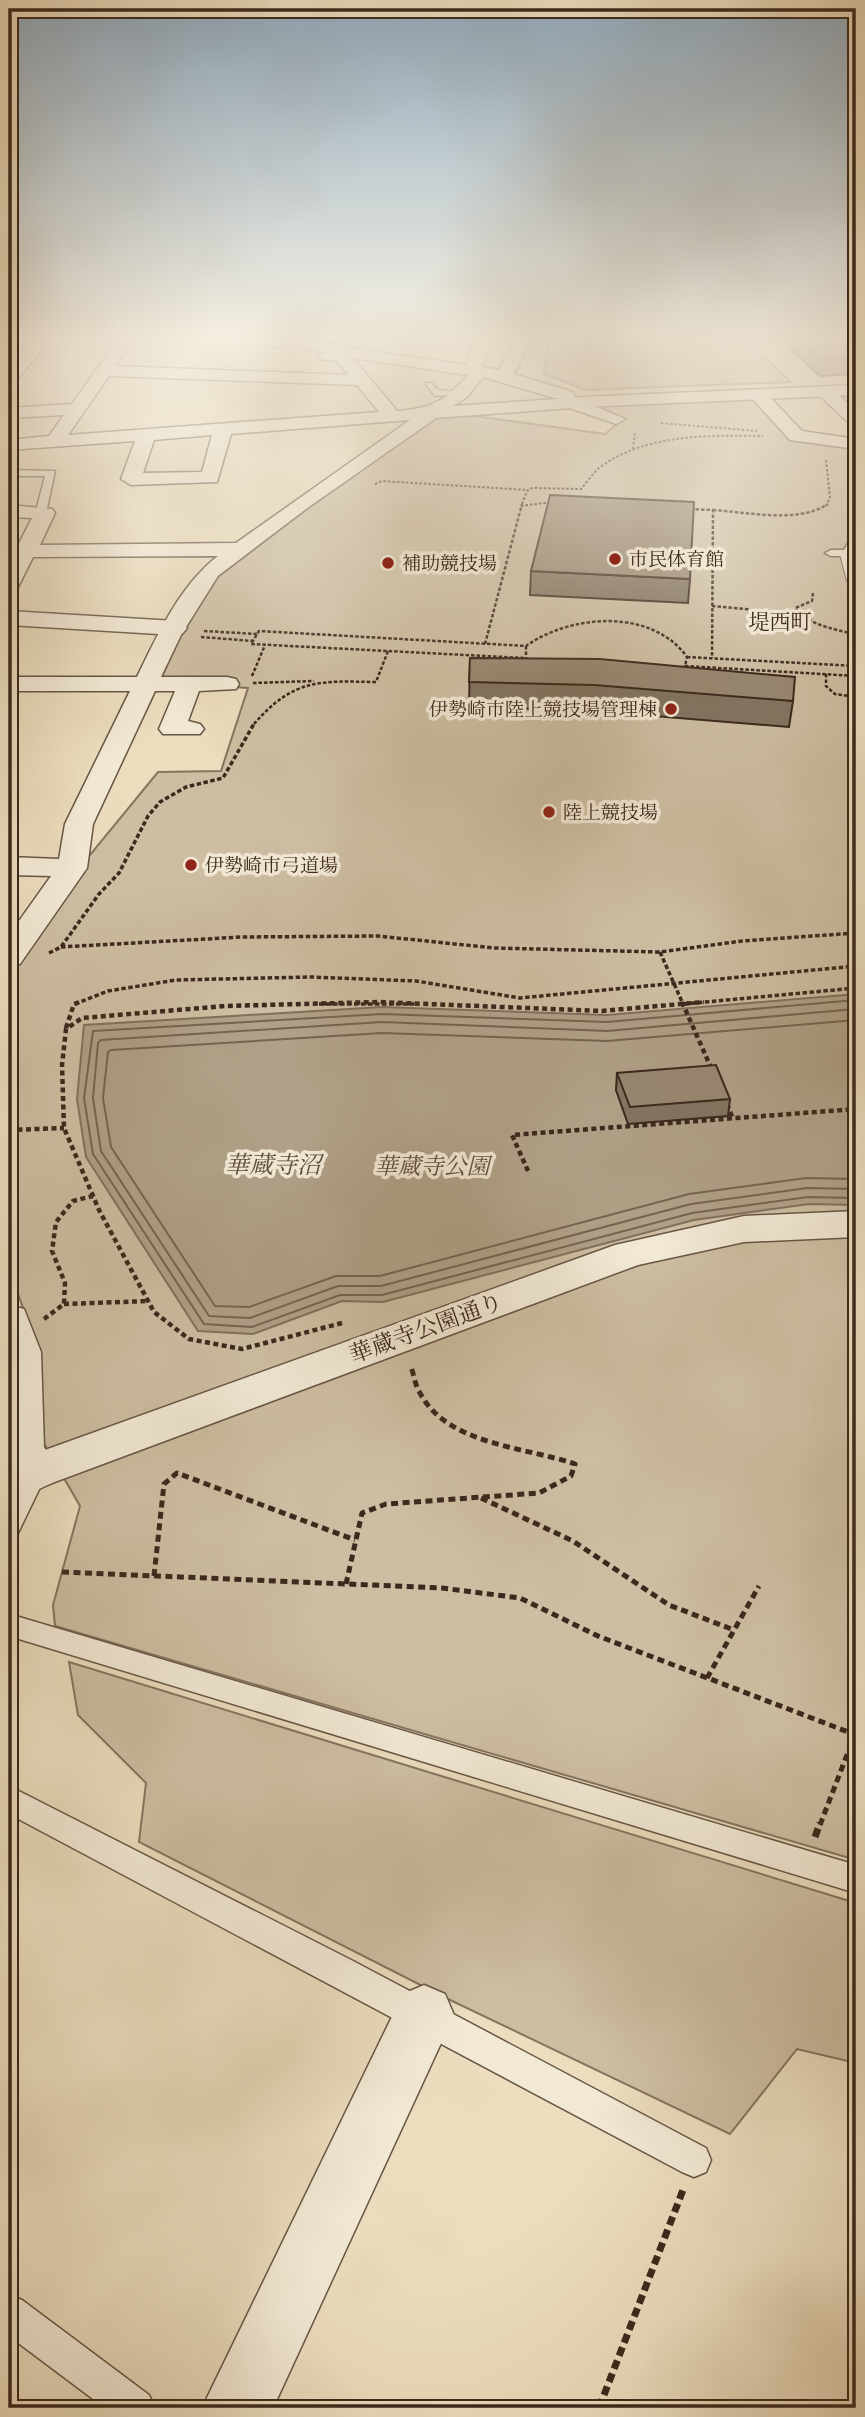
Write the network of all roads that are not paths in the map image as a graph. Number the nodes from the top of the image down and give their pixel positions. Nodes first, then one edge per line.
1 (149, 449) edge
2 (215, 449) edge
3 (381, 449) edge
4 (9, 473) edge
5 (42, 510) junction
6 (9, 511) edge
7 (856, 538) edge
8 (238, 549) junction
9 (27, 551) junction
10 (839, 553) joint
11 (856, 581) edge
12 (9, 584) edge
13 (9, 618) edge
14 (9, 625) edge
15 (183, 632) junction
16 (9, 684) edge
17 (190, 684) junction
18 (228, 684) dead end
19 (145, 685) junction
20 (191, 729) dead end
21 (22, 866) edge
22 (72, 868) junction
23 (9, 884) edge
24 (9, 957) edge
25 (856, 1223) edge
26 (24, 1321) edge
27 (22, 1479) edge
28 (9, 1526) edge
29 (9, 1625) edge
30 (9, 1799) edge
31 (856, 1880) edge
32 (424, 2015) junction
33 (694, 2160) road end
34 (9, 2313) edge
35 (136, 2408) edge
36 (237, 2408) edge

1 - 2 street
3 - 8 street
4 - 5 lane
5 - 6 street
5 - 9 street
7 - 10 lane
8 - 9 street
8 - 15 street
9 - 12 street
10 - 11 street
13 - 15 street
14 - 15 street
15 - 19 street
16 - 19 street
17 - 18 street
17 - 19 street
17 - 20 street
19 - 22 street
21 - 22 street
21 - 23 street
22 - 24 street
25 - 27 street, 華蔵寺公園通り
26 - 27 street
27 - 28 lane
29 - 31 lane
30 - 32 lane
32 - 33 lane
32 - 36 street
34 - 35 lane

